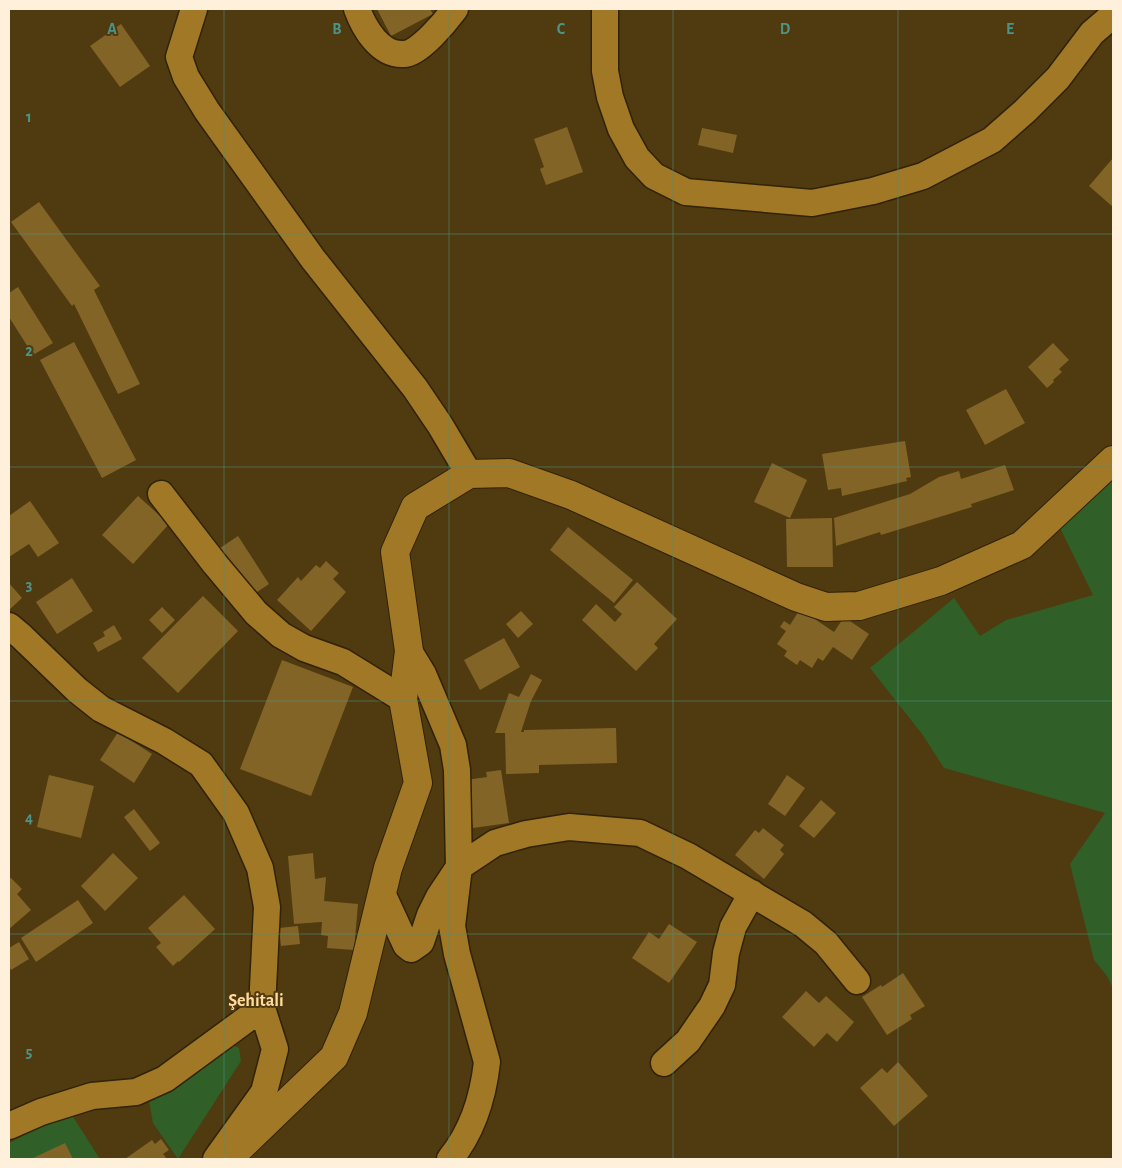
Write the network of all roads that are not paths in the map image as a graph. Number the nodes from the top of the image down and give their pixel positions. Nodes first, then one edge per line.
1 (194, 9) edge
2 (357, 9) edge
3 (455, 9) edge
4 (605, 9) edge
5 (1113, 16) edge
6 (1113, 460) edge
7 (469, 474) junction
8 (161, 494) dead end
9 (9, 626) edge
10 (409, 651) junction
11 (404, 699) junction
12 (459, 867) junction
13 (382, 893) junction
14 (752, 893) junction
15 (857, 981) dead end
16 (262, 1008) junction
17 (664, 1062) dead end
18 (9, 1126) edge
19 (216, 1159) edge
20 (228, 1159) edge
21 (450, 1159) edge

1 - 7 street
2 - 3 street
4 - 5 street
6 - 7 street
7 - 10 street
8 - 11 street
9 - 16 street
10 - 11 street
10 - 12 street
11 - 13 street
12 - 13 street
12 - 14 street
12 - 21 street
13 - 20 street
14 - 15 street
14 - 17 street
16 - 18 street
16 - 19 street

